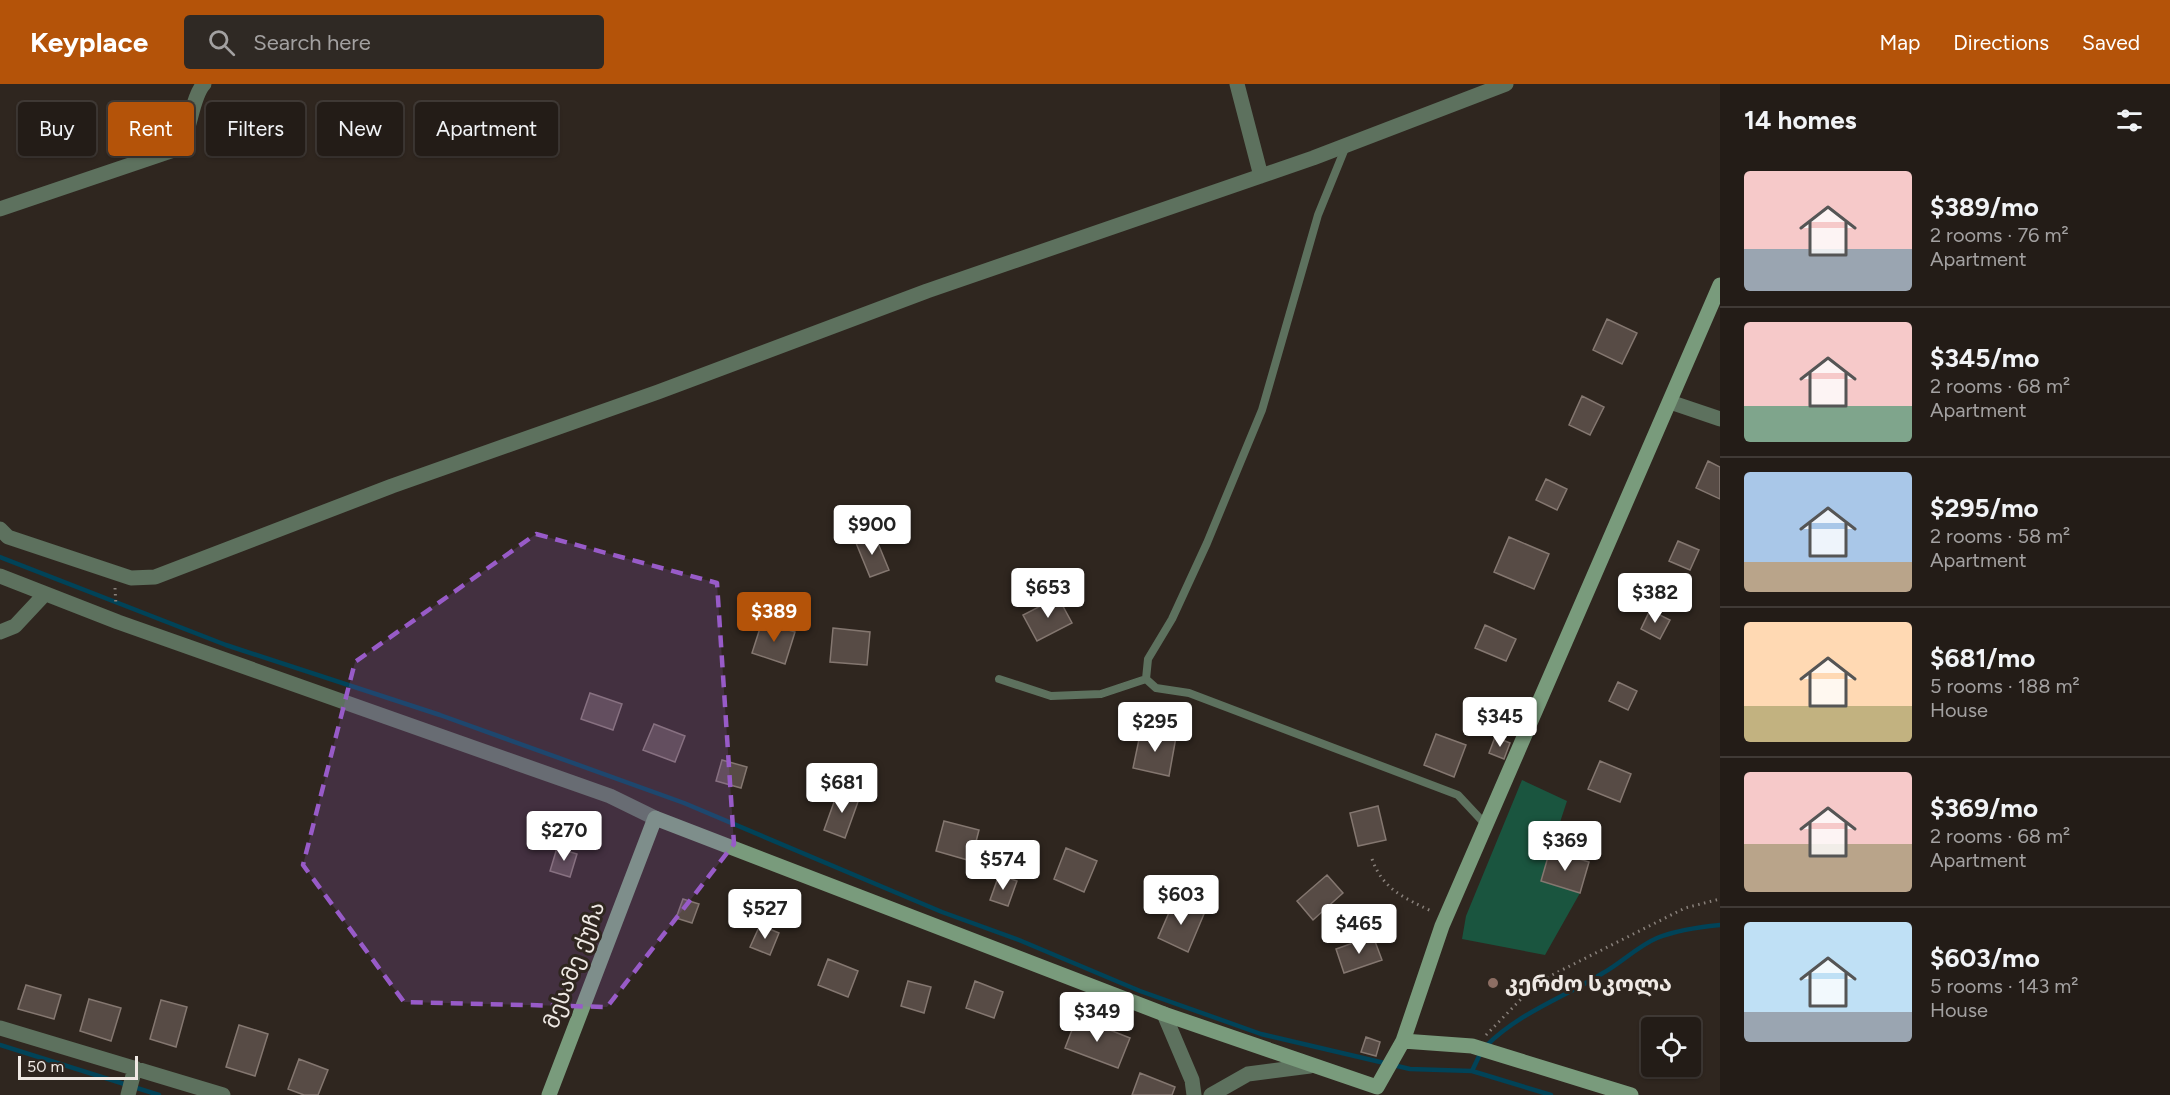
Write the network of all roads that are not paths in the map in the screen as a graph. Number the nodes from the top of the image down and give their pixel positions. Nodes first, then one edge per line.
1 (204, 84) edge
2 (1237, 84) edge
3 (1506, 84) edge
4 (1346, 146) junction
5 (1261, 176) junction
6 (0, 210) edge
7 (1720, 285) edge
8 (1670, 402) junction
9 (1720, 419) edge
10 (0, 529) edge
11 (0, 576) edge
12 (44, 595) junction
13 (0, 632) edge
14 (999, 679) dead end
15 (1146, 679) junction
16 (655, 818) junction
17 (1486, 825) junction
18 (1164, 1014) junction
19 (0, 1028) edge
20 (1402, 1041) junction
21 (1310, 1066) junction
22 (135, 1068) junction
23 (1381, 1091) edge
24 (128, 1095) edge
25 (223, 1095) edge
26 (549, 1095) edge
27 (1194, 1095) edge
28 (1210, 1095) edge
29 (1631, 1095) edge

1 - 6 street
2 - 5 street
3 - 4 street
4 - 5 street
4 - 15 lane
5 - 10 street
7 - 8 street
8 - 9 street
8 - 17 street
11 - 12 street
12 - 13 street
12 - 16 street
14 - 15 lane
15 - 17 lane
16 - 18 street
16 - 26 street, მესამე ქუჩა
17 - 20 street
18 - 21 street
18 - 27 street
19 - 22 street
20 - 23 street
20 - 29 street
21 - 23 street
21 - 28 street
22 - 24 street
22 - 25 street

